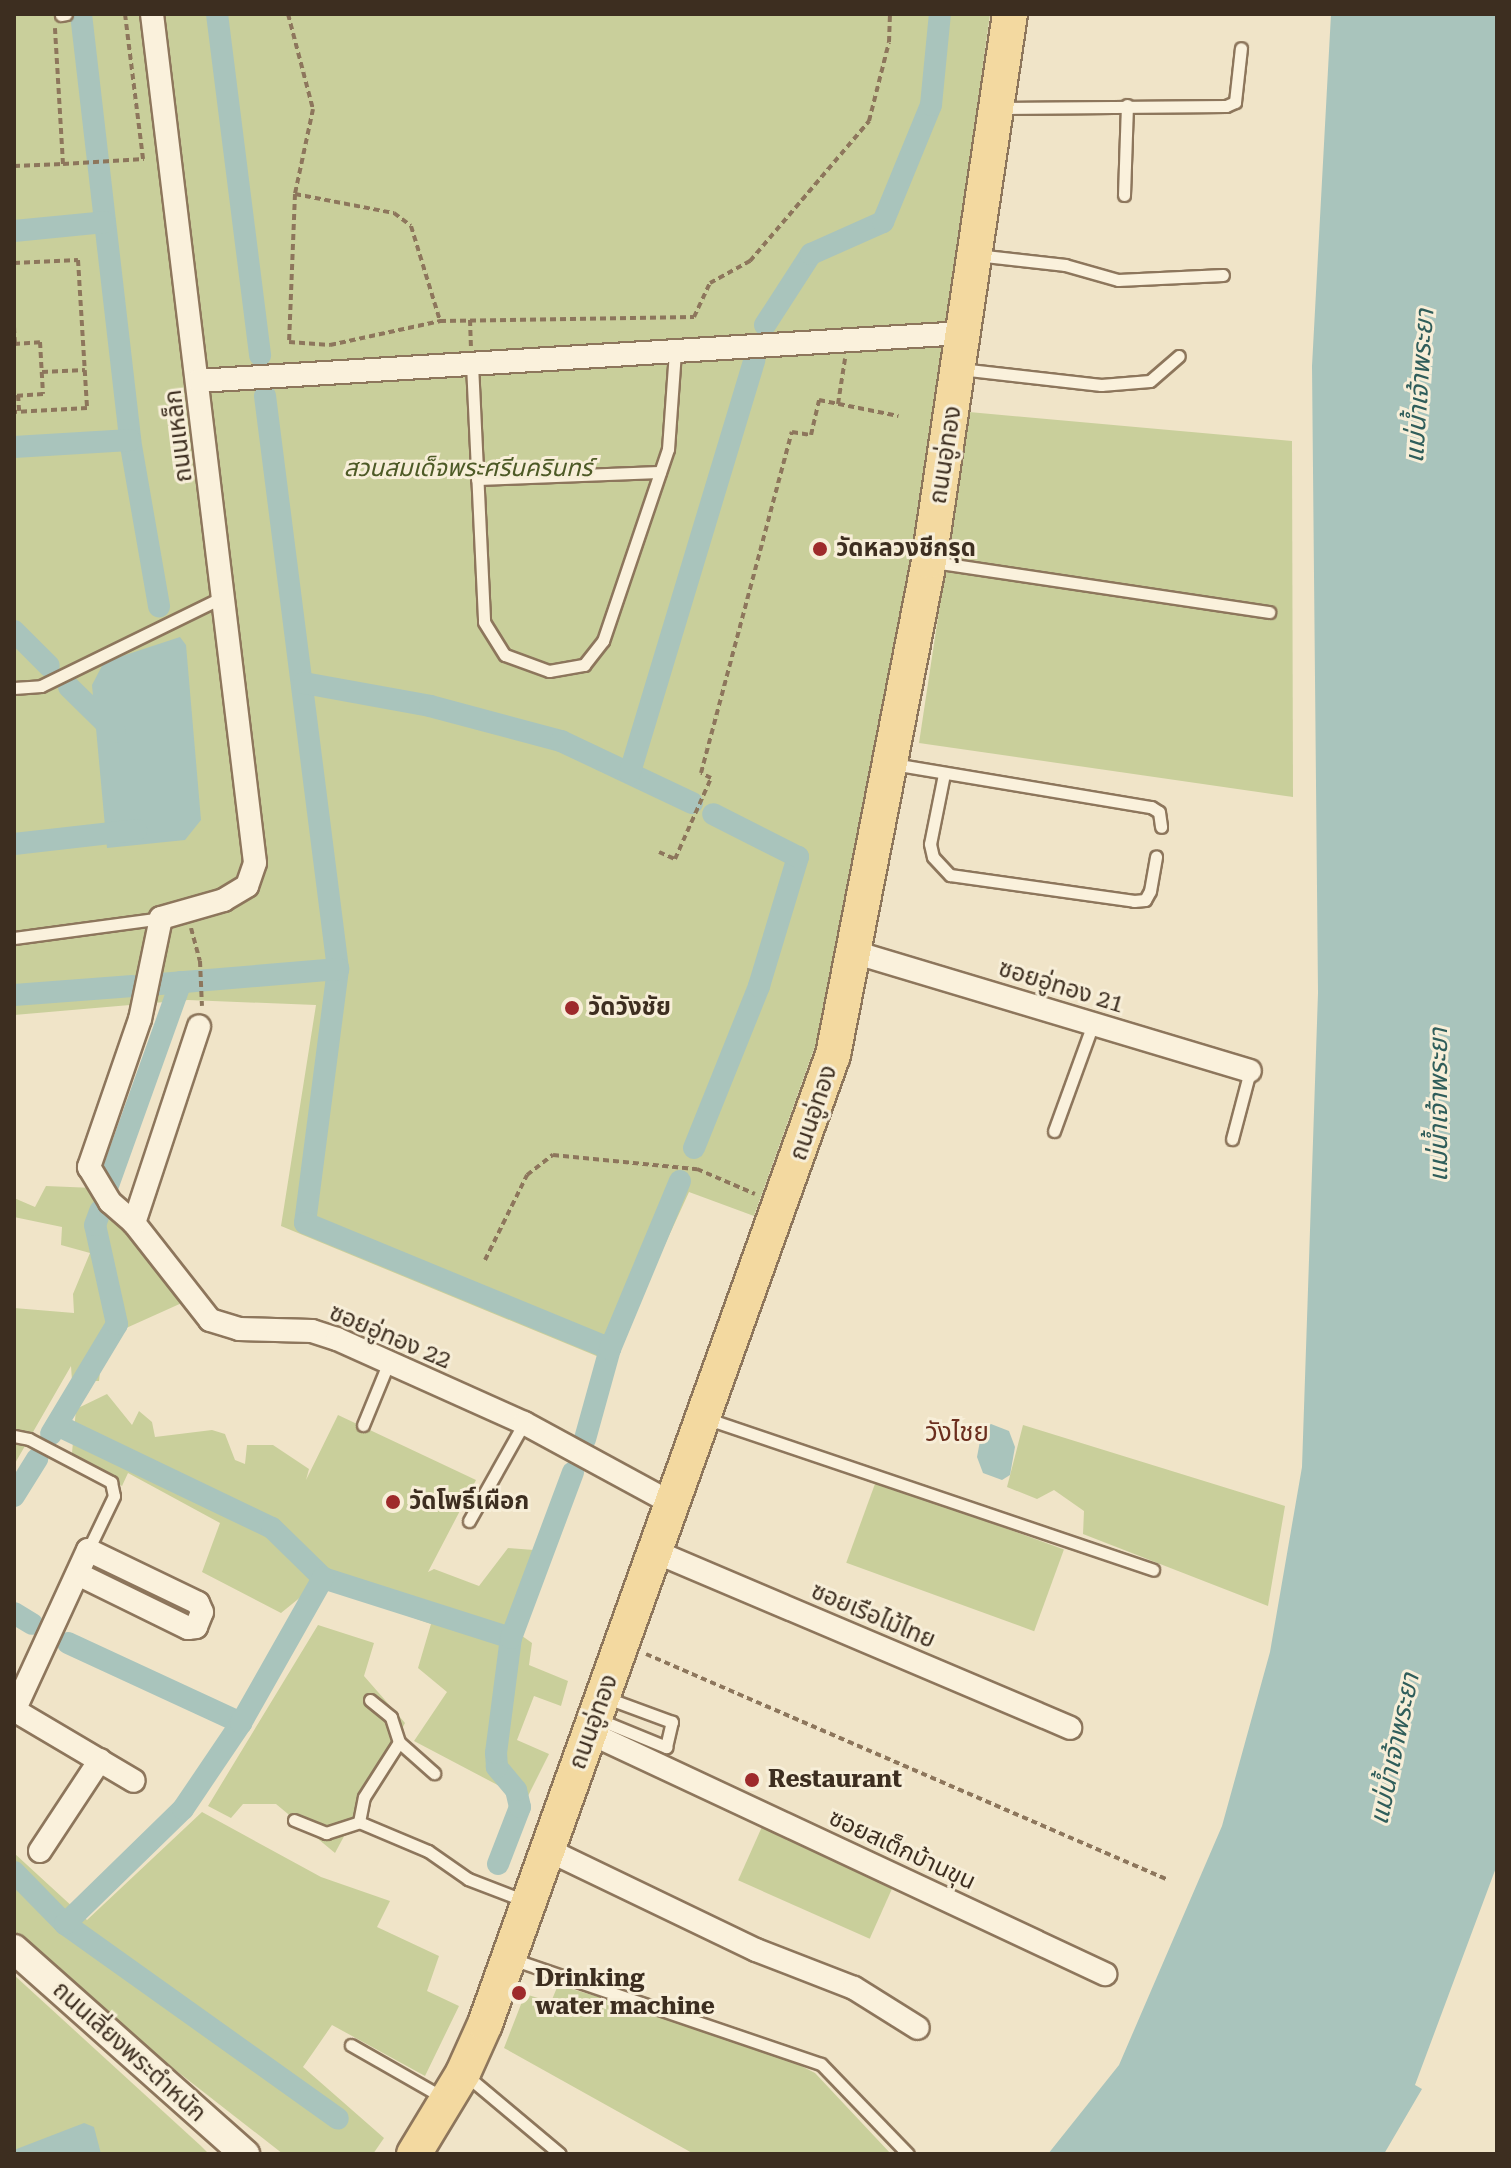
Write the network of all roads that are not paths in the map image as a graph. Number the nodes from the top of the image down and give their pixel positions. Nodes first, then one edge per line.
1 (152, 14) edge
2 (1010, 14) edge
3 (1241, 48) dead end
4 (1127, 105) junction
5 (997, 108) junction
6 (1124, 195) dead end
7 (976, 255) junction
8 (1223, 275) dead end
9 (964, 333) junction
10 (675, 351) junction
11 (1179, 356) dead end
12 (472, 364) junction
13 (959, 369) junction
14 (198, 381) junction
15 (660, 472) junction
16 (477, 479) junction
17 (929, 561) junction
18 (224, 597) junction
19 (1269, 612) dead end
20 (14, 688) edge
21 (893, 764) junction
22 (944, 774) junction
23 (1161, 827) dead end
24 (1156, 857) dead end
25 (161, 918) junction
26 (14, 938) edge
27 (857, 953) junction
28 (200, 1016) road end
29 (1093, 1024) junction
30 (1250, 1071) joint
31 (1054, 1131) dead end
32 (1232, 1139) dead end
33 (134, 1223) junction
34 (388, 1364) junction
35 (705, 1418) junction
36 (524, 1423) junction
37 (363, 1425) dead end
38 (14, 1436) edge
39 (673, 1504) junction
40 (469, 1521) dead end
41 (88, 1550) junction
42 (656, 1552) junction
43 (1153, 1570) dead end
44 (78, 1574) junction
45 (370, 1700) dead end
46 (14, 1710) edge
47 (596, 1716) junction
48 (1070, 1728) dead end
49 (399, 1742) junction
50 (100, 1760) junction
51 (434, 1773) dead end
52 (134, 1781) dead end
53 (294, 1820) dead end
54 (359, 1822) junction
55 (548, 1850) junction
56 (40, 1851) dead end
57 (529, 1902) junction
58 (14, 1949) edge
59 (509, 1958) junction
60 (1105, 1974) dead end
61 (918, 2028) dead end
62 (351, 2045) dead end
63 (456, 2086) junction
64 (245, 2154) edge
65 (414, 2154) edge
66 (560, 2154) edge
67 (908, 2154) edge

1 - 14 street, ถนนเหล็ก
2 - 5 main road, ถนนอู่ทอง
3 - 4 lane
4 - 5 lane
4 - 6 lane
5 - 7 main road, ถนนอู่ทอง
7 - 8 lane
7 - 9 main road, ถนนอู่ทอง
9 - 10 street
9 - 13 main road, ถนนอู่ทอง
10 - 12 street
10 - 15 lane
11 - 13 lane
12 - 14 street
12 - 16 lane
13 - 17 main road, ถนนอู่ทอง
14 - 18 street, ถนนเหล็ก
15 - 16 lane
15 - 16 lane
17 - 19 lane
17 - 21 main road, ถนนอู่ทอง
18 - 20 lane
18 - 25 street, ถนนเหล็ก
21 - 22 lane
21 - 27 main road, ถนนอู่ทอง
22 - 23 lane
22 - 24 lane
25 - 26 lane
25 - 33 street, ซอยอู่ทอง 22
27 - 29 street, ซอยอู่ทอง 21
27 - 35 main road, ถนนอู่ทอง
28 - 33 street
29 - 30 street, ซอยอู่ทอง 21
29 - 31 lane
30 - 32 lane
33 - 34 street, ซอยอู่ทอง 22
34 - 36 street, ซอยอู่ทอง 22
34 - 37 lane
35 - 39 main road, ถนนอู่ทอง
35 - 43 lane
36 - 39 street, ซอยอู่ทอง 22
36 - 40 lane
38 - 41 lane
39 - 42 main road, ถนนอู่ทอง
41 - 44 street
41 - 44 street
42 - 47 main road, ถนนอู่ทอง
42 - 48 street, ซอยเรือไม้ไทย
44 - 46 street
45 - 49 lane
46 - 50 street
47 - 47 lane
47 - 55 main road, ถนนอู่ทอง
47 - 60 street, ซอยสเต็กบ้านขุน
49 - 51 lane
49 - 54 lane
50 - 52 street
50 - 56 street
53 - 54 lane
54 - 57 lane
55 - 57 main road, ถนนอู่ทอง
55 - 61 street
57 - 59 main road, ถนนอู่ทอง
58 - 64 street, ถนนเลี่ยงพระตำหนัก
59 - 63 main road, ถนนอู่ทอง
59 - 67 lane
62 - 63 lane
63 - 65 main road, ถนนอู่ทอง
63 - 66 lane

